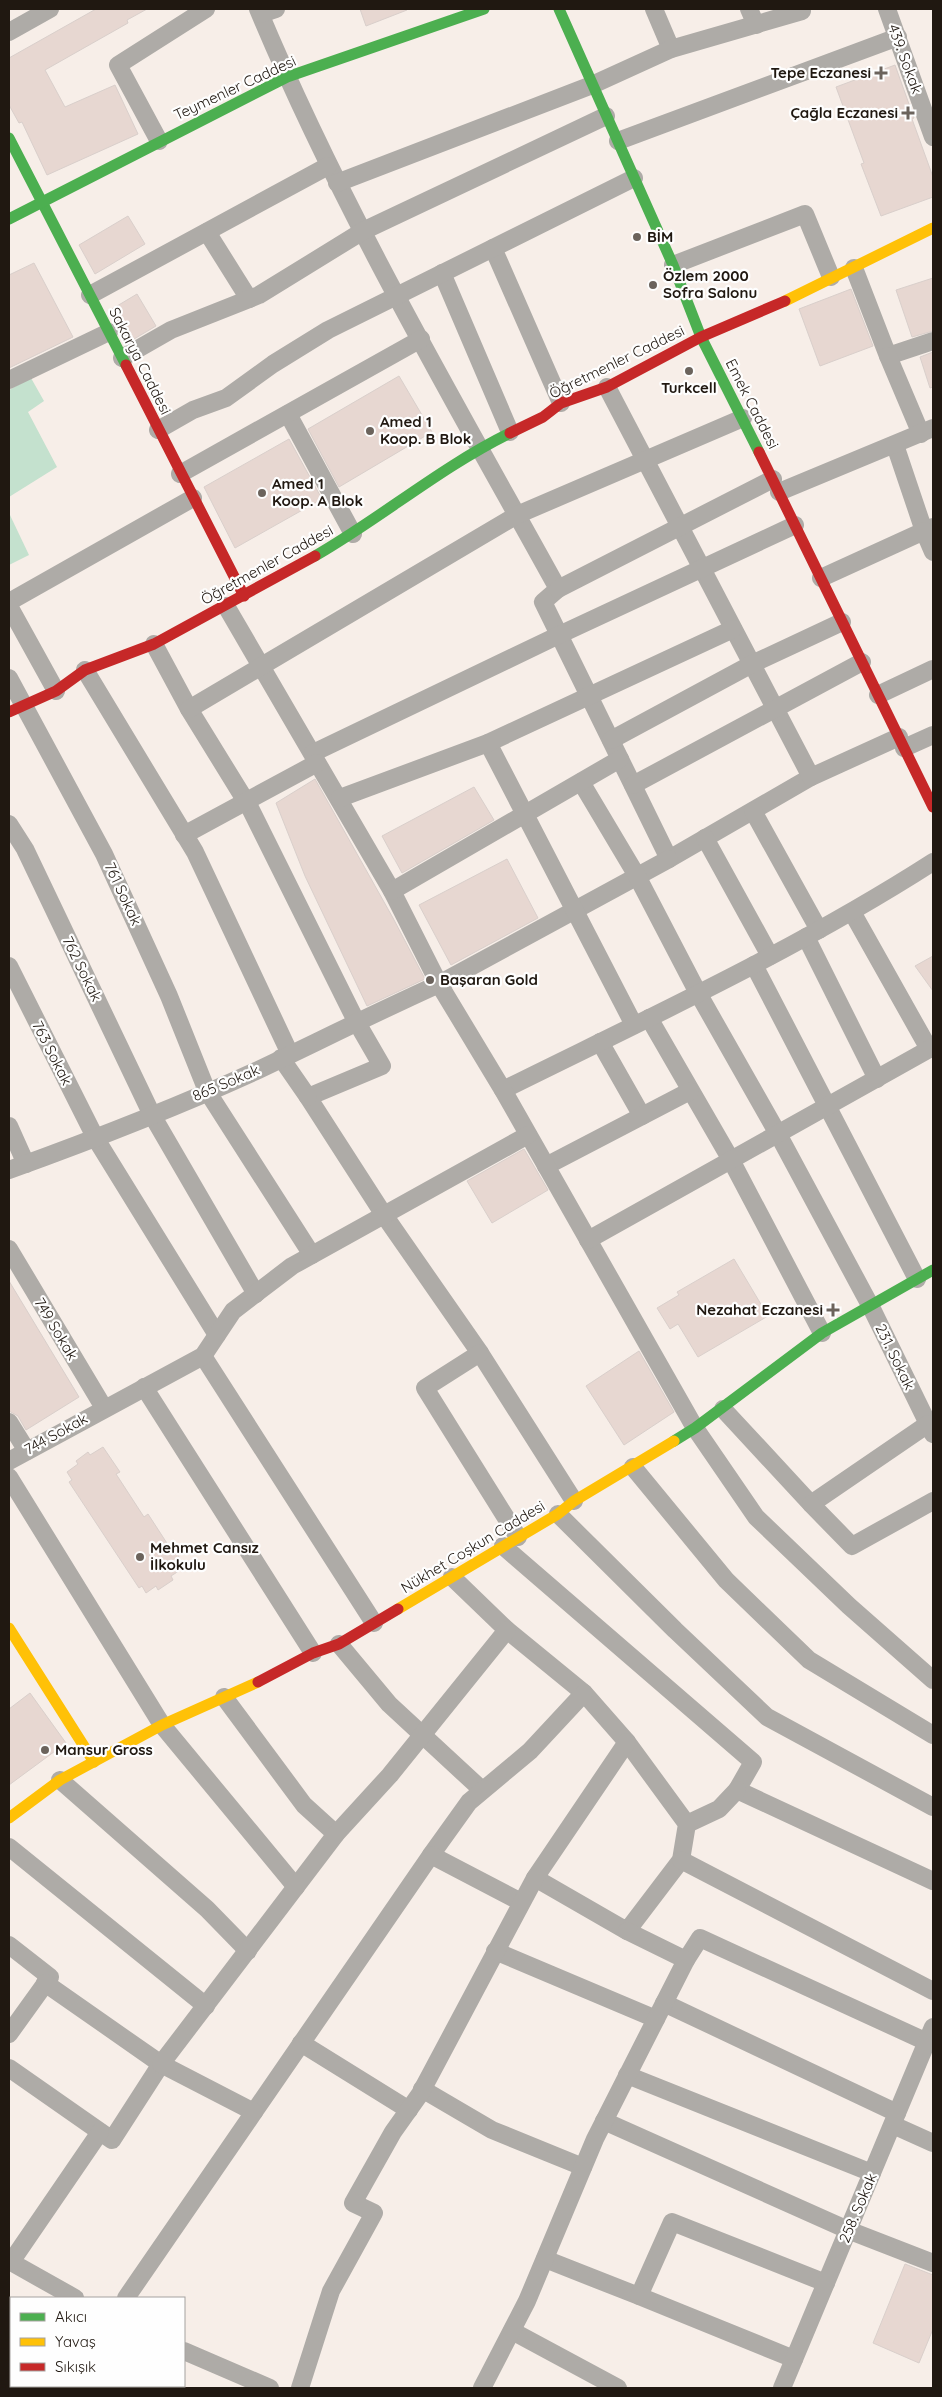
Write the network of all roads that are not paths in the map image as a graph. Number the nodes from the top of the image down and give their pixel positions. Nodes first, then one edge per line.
1 (50, 9) edge
2 (206, 9) edge
3 (484, 9) edge
4 (559, 9) edge
5 (654, 9) edge
6 (805, 10) edge
7 (892, 10) edge
8 (265, 11) edge
9 (753, 17) edge
10 (9, 32) edge
11 (898, 37) junction
12 (670, 49) junction
13 (287, 78) junction
14 (592, 84) junction
15 (606, 116) junction
16 (933, 137) edge
17 (9, 138) edge
18 (159, 141) junction
19 (618, 141) junction
20 (328, 166) junction
21 (634, 178) junction
22 (337, 183) junction
23 (43, 203) junction
24 (9, 219) edge
25 (933, 228) edge
26 (363, 231) junction
27 (207, 232) junction
28 (493, 248) junction
29 (673, 265) junction
30 (854, 268) junction
31 (442, 273) junction
32 (831, 276) junction
33 (90, 295) junction
34 (398, 295) junction
35 (249, 299) junction
36 (108, 332) junction
37 (701, 337) junction
38 (421, 339) junction
39 (933, 341) edge
40 (888, 356) junction
41 (122, 358) junction
42 (9, 380) edge
43 (607, 387) junction
44 (561, 403) junction
45 (288, 414) junction
46 (743, 418) junction
47 (158, 430) junction
48 (927, 431) edge
49 (510, 432) junction
50 (895, 444) junction
51 (478, 449) junction
52 (645, 461) junction
53 (180, 474) junction
54 (776, 486) junction
55 (192, 498) junction
56 (517, 515) junction
57 (795, 525) junction
58 (679, 526) junction
59 (928, 529) edge
60 (353, 534) junction
61 (933, 552) edge
62 (701, 568) junction
63 (821, 578) junction
64 (558, 589) junction
65 (244, 596) junction
66 (9, 602) edge
67 (9, 606) edge
68 (226, 606) junction
69 (842, 622) junction
70 (733, 629) junction
71 (559, 634) junction
72 (154, 644) junction
73 (862, 662) junction
74 (752, 664) junction
75 (260, 665) junction
76 (933, 668) edge
77 (85, 670) junction
78 (9, 678) edge
79 (56, 691) junction
80 (878, 695) junction
81 (589, 697) junction
82 (16, 708) edge
83 (775, 708) junction
84 (189, 709) junction
85 (933, 734) edge
86 (611, 740) junction
87 (901, 742) junction
88 (488, 743) junction
89 (315, 758) junction
90 (620, 759) junction
91 (811, 777) junction
92 (581, 782) junction
93 (633, 785) junction
94 (340, 798) junction
95 (245, 801) junction
96 (933, 807) edge
97 (753, 811) junction
98 (526, 814) junction
99 (9, 824) edge
100 (184, 835) junction
101 (705, 838) junction
102 (669, 859) junction
103 (933, 862) edge
104 (637, 876) junction
105 (392, 891) junction
106 (574, 911) junction
107 (852, 912) junction
108 (812, 933) junction
109 (770, 956) junction
110 (754, 965) junction
111 (9, 966) edge
112 (439, 984) junction
113 (698, 993) junction
114 (356, 1021) junction
115 (642, 1022) junction
116 (600, 1042) junction
117 (931, 1048) edge
118 (286, 1056) junction
119 (877, 1078) junction
120 (503, 1090) junction
121 (207, 1091) junction
122 (690, 1091) junction
123 (308, 1097) junction
124 (828, 1105) junction
125 (152, 1115) junction
126 (642, 1116) junction
127 (9, 1126) edge
128 (778, 1134) junction
129 (528, 1135) junction
130 (96, 1139) junction
131 (731, 1160) junction
132 (26, 1164) junction
133 (546, 1166) junction
134 (9, 1170) edge
135 (384, 1215) junction
136 (588, 1240) junction
137 (9, 1250) edge
138 (312, 1255) junction
139 (933, 1270) edge
140 (917, 1278) junction
141 (256, 1294) junction
142 (871, 1307) junction
143 (822, 1333) junction
144 (217, 1335) junction
145 (480, 1353) junction
146 (203, 1356) junction
147 (144, 1388) junction
148 (104, 1408) junction
149 (723, 1408) junction
150 (9, 1422) edge
151 (695, 1428) junction
152 (931, 1429) edge
153 (27, 1451) junction
154 (9, 1461) edge
155 (633, 1467) junction
156 (9, 1477) edge
157 (574, 1501) junction
158 (933, 1501) edge
159 (811, 1504) junction
160 (558, 1514) junction
161 (511, 1541) junction
162 (452, 1577) junction
163 (374, 1623) junction
164 (9, 1628) edge
165 (507, 1630) junction
166 (339, 1644) junction
167 (313, 1653) junction
168 (933, 1680) edge
169 (584, 1693) junction
170 (224, 1697) junction
171 (162, 1725) junction
172 (423, 1734) junction
173 (933, 1735) edge
174 (627, 1742) junction
175 (94, 1762) junction
176 (60, 1780) junction
177 (482, 1790) junction
178 (737, 1790) junction
179 (933, 1807) edge
180 (9, 1818) edge
181 (687, 1824) junction
182 (336, 1834) junction
183 (9, 1847) edge
184 (431, 1855) junction
185 (681, 1860) junction
186 (535, 1878) junction
187 (933, 1881) edge
188 (296, 1887) junction
189 (522, 1902) junction
190 (627, 1931) junction
191 (9, 1945) edge
192 (248, 1951) junction
193 (495, 1951) junction
194 (686, 1960) junction
195 (45, 1983) junction
196 (933, 1991) edge
197 (664, 2003) junction
198 (206, 2006) junction
199 (656, 2019) junction
200 (931, 2032) edge
201 (9, 2034) edge
202 (301, 2043) junction
203 (161, 2064) junction
204 (9, 2068) edge
205 (627, 2075) junction
206 (422, 2089) junction
207 (409, 2110) junction
208 (254, 2112) junction
209 (895, 2119) junction
210 (604, 2121) junction
211 (100, 2132) junction
212 (933, 2143) edge
213 (583, 2167) junction
214 (872, 2173) junction
215 (848, 2230) junction
216 (545, 2259) junction
217 (10, 2262) edge
218 (933, 2263) edge
219 (826, 2283) junction
220 (639, 2296) junction
221 (73, 2297) edge
222 (127, 2297) edge
223 (512, 2331) junction
224 (185, 2350) edge
225 (794, 2359) junction
226 (270, 2388) edge
227 (300, 2388) edge
228 (482, 2388) edge
229 (618, 2388) edge
230 (784, 2388) edge

1 - 10 street
2 - 18 street
3 - 13 street, Teymenler Caddesi
4 - 14 street, Emek Caddesi
5 - 12 street
6 - 9 street
7 - 11 street, 439. Sokak
8 - 13 street
9 - 12 street
11 - 16 street, 439. Sokak
11 - 19 street
12 - 14 street
13 - 18 street, Teymenler Caddesi
13 - 20 street
14 - 15 street, Emek Caddesi
14 - 22 street
15 - 19 street, Emek Caddesi
15 - 26 street
17 - 23 street, Sakarya Caddesi
18 - 23 street, Teymenler Caddesi
19 - 21 street, Emek Caddesi
20 - 22 street
20 - 27 street
21 - 28 street
21 - 29 street, Emek Caddesi
22 - 26 street
23 - 24 street, Teymenler Caddesi
23 - 33 street, Sakarya Caddesi
25 - 30 street, Öğretmenler Caddesi
26 - 34 street
26 - 35 street
27 - 33 street
27 - 35 street
28 - 31 street
28 - 44 street
29 - 32 street
29 - 37 street, Emek Caddesi
30 - 32 street, Öğretmenler Caddesi
30 - 40 street
31 - 34 street
31 - 49 street
32 - 37 street, Öğretmenler Caddesi
33 - 36 street, Sakarya Caddesi
34 - 38 street
34 - 47 street
35 - 41 street
36 - 41 street, Sakarya Caddesi
36 - 42 street
37 - 43 street, Öğretmenler Caddesi
37 - 46 street, Emek Caddesi
38 - 45 street
38 - 51 street
39 - 40 street
40 - 48 street
41 - 47 street, Sakarya Caddesi
43 - 44 street, Öğretmenler Caddesi
43 - 52 street
44 - 49 street, Öğretmenler Caddesi
45 - 53 street
45 - 60 street
46 - 52 street
46 - 54 street, Emek Caddesi
47 - 53 street, Sakarya Caddesi
48 - 50 street
49 - 51 street, Öğretmenler Caddesi
50 - 54 street
50 - 59 street
51 - 56 street
51 - 60 street, Öğretmenler Caddesi
52 - 56 street
52 - 58 street
53 - 55 street, Sakarya Caddesi
54 - 57 street, Emek Caddesi
54 - 58 street
55 - 65 street, Sakarya Caddesi
55 - 66 street
56 - 64 street
56 - 75 street
57 - 62 street
57 - 63 street, Emek Caddesi
58 - 62 street
58 - 64 street
59 - 61 street
59 - 63 street
60 - 65 street, Öğretmenler Caddesi
62 - 70 street
62 - 71 street
63 - 69 street, Emek Caddesi
64 - 71 street
65 - 68 street, Öğretmenler Caddesi
67 - 79 street
68 - 72 street, Öğretmenler Caddesi
68 - 75 street
69 - 73 street, Emek Caddesi
69 - 74 street
70 - 74 street
70 - 81 street
71 - 81 street
71 - 89 street
72 - 77 street, Öğretmenler Caddesi
72 - 84 street
73 - 80 street, Emek Caddesi
73 - 83 street
74 - 83 street
74 - 86 street
75 - 84 street
75 - 89 street
76 - 80 street
77 - 79 street, Öğretmenler Caddesi
77 - 100 street
78 - 82 street, 761 Sokak
79 - 82 street, Öğretmenler Caddesi
80 - 87 street, Emek Caddesi
81 - 86 street
81 - 88 street
82 - 121 street, 761 Sokak
83 - 91 street
83 - 93 street
84 - 95 street
85 - 87 street, 865 Sokak
86 - 90 street
87 - 91 street, 865 Sokak
87 - 96 street, Emek Caddesi
88 - 94 street
88 - 98 street
89 - 94 street
89 - 95 street
90 - 92 street
90 - 93 street
91 - 97 street, 865 Sokak
92 - 98 street
92 - 104 street, 231. Sokak
93 - 102 street
94 - 105 street
95 - 100 street
95 - 114 street
97 - 101 street, 865 Sokak
97 - 108 street
98 - 105 street
98 - 106 street
99 - 125 street, 762 Sokak
100 - 118 street
101 - 102 street, 865 Sokak
101 - 109 street
102 - 104 street, 865 Sokak
103 - 107 street
104 - 106 street, 865 Sokak
104 - 113 street, 231. Sokak
105 - 112 street
106 - 112 street, 865 Sokak
106 - 115 street
107 - 108 street
107 - 117 street
108 - 109 street
108 - 119 street
109 - 110 street
110 - 113 street
110 - 124 street
111 - 130 street, 763 Sokak
112 - 114 street, 865 Sokak
112 - 120 street
113 - 115 street
113 - 128 street, 231. Sokak
114 - 118 street, 865 Sokak
114 - 123 street
115 - 116 street
115 - 122 street
116 - 120 street
116 - 126 street
117 - 119 street
118 - 121 street, 865 Sokak
118 - 123 street
119 - 124 street
120 - 129 street
121 - 125 street, 865 Sokak
121 - 138 street, 761 Sokak
122 - 126 street
122 - 131 street
123 - 135 street
124 - 128 street
124 - 140 street
125 - 130 street, 865 Sokak
125 - 141 street, 762 Sokak
126 - 133 street
127 - 132 street
128 - 131 street
128 - 142 street, 231. Sokak
129 - 133 street
129 - 135 street
130 - 132 street, 865 Sokak
130 - 144 street, 763 Sokak
131 - 136 street
131 - 143 street
132 - 134 street, 865 Sokak
133 - 136 street
135 - 138 street
135 - 145 street
136 - 151 street
137 - 148 street, 749 Sokak
138 - 141 street
139 - 140 street, Nükhet Coşkun Caddesi
140 - 142 street, Nükhet Coşkun Caddesi
141 - 144 street
142 - 143 street, Nükhet Coşkun Caddesi
142 - 152 street, 231. Sokak
143 - 149 street, Nükhet Coşkun Caddesi
144 - 146 street
145 - 157 street
145 - 161 street
146 - 147 street, 744 Sokak
146 - 163 street
147 - 148 street, 744 Sokak
147 - 167 street
148 - 153 street, 744 Sokak
149 - 151 street, Nükhet Coşkun Caddesi
149 - 159 street
150 - 153 street
151 - 155 street, Nükhet Coşkun Caddesi
151 - 168 street
152 - 159 street
153 - 154 street, 744 Sokak
155 - 157 street, Nükhet Coşkun Caddesi
155 - 173 street
156 - 171 street
157 - 160 street, Nükhet Coşkun Caddesi
158 - 159 street
160 - 161 street, Nükhet Coşkun Caddesi
160 - 179 street
161 - 162 street, Nükhet Coşkun Caddesi
161 - 178 street
162 - 163 street, Nükhet Coşkun Caddesi
162 - 165 street
163 - 166 street, Nükhet Coşkun Caddesi
164 - 175 street
165 - 169 street
165 - 172 street
166 - 167 street, Nükhet Coşkun Caddesi
166 - 172 street
167 - 170 street, Nükhet Coşkun Caddesi
169 - 174 street
169 - 177 street
170 - 171 street, Nükhet Coşkun Caddesi
170 - 182 street
171 - 175 street, Nükhet Coşkun Caddesi
171 - 188 street
172 - 177 street
172 - 182 street
174 - 181 street
174 - 186 street
175 - 176 street, Nükhet Coşkun Caddesi
176 - 180 street, Nükhet Coşkun Caddesi
176 - 192 street
177 - 184 street
178 - 181 street
178 - 187 street
181 - 185 street
182 - 188 street
183 - 198 street
184 - 189 street
184 - 202 street
185 - 190 street
185 - 196 street
186 - 189 street
186 - 190 street
188 - 192 street
189 - 193 street
190 - 194 street
191 - 195 street
192 - 198 street
193 - 199 street
193 - 206 street
194 - 197 street
194 - 200 street
195 - 201 street
195 - 203 street
197 - 199 street
197 - 209 street
198 - 203 street
199 - 205 street
200 - 209 street, 258. Sokak
202 - 207 street
202 - 208 street
203 - 208 street
203 - 211 street
204 - 211 street
205 - 210 street
205 - 214 street
206 - 207 street
206 - 213 street
207 - 227 street
208 - 222 street
209 - 212 street
209 - 214 street, 258. Sokak
210 - 213 street
210 - 215 street
211 - 217 street
213 - 216 street
214 - 215 street, 258. Sokak
215 - 218 street
215 - 219 street, 258. Sokak
216 - 220 street
216 - 223 street
217 - 221 street
219 - 220 street
219 - 225 street, 258. Sokak
220 - 225 street
223 - 228 street
223 - 229 street
224 - 226 street
225 - 230 street, 258. Sokak

